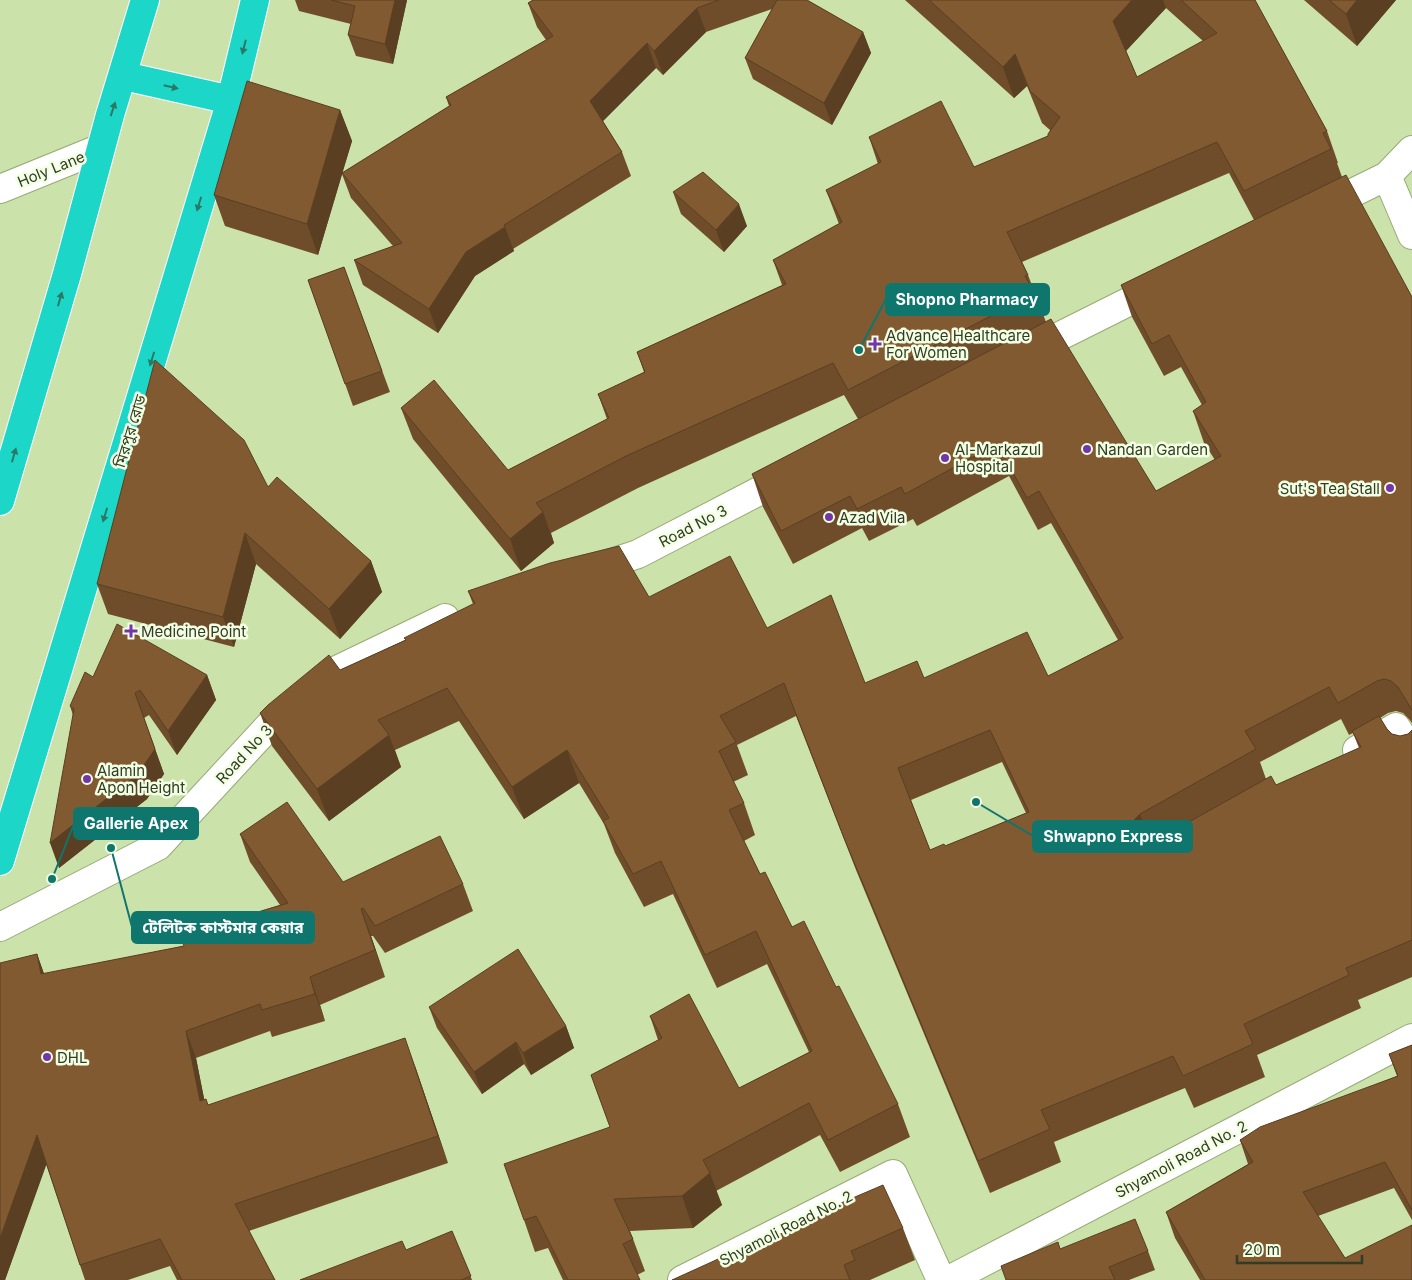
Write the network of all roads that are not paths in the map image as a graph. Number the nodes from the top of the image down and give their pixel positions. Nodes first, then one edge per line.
1 (145, 0) edge
2 (255, 0) edge
3 (124, 76) junction
4 (231, 100) junction
5 (101, 148) junction
6 (1412, 150) edge
7 (1387, 176) junction
8 (0, 189) edge
9 (1299, 219) edge
10 (1412, 235) edge
11 (1184, 275) edge
12 (1008, 362) edge
13 (814, 463) edge
14 (0, 502) edge
15 (565, 578) edge
16 (466, 611) edge
17 (1412, 754) edge
18 (1337, 761) edge
19 (0, 861) edge
20 (0, 927) edge
21 (1412, 1038) edge
22 (682, 1280) edge
23 (941, 1280) edge
24 (949, 1280) edge

1 - 3 highway
2 -> 4 highway, মিরপুর রোড
3 -> 4 highway
5 -> 3 highway
4 -> 19 highway, মিরপুর রোড
5 - 8 street, Holy Lane
14 -> 5 highway
6 - 7 street
7 - 9 street
7 - 10 street
11 - 12 street
13 - 15 street, Road No 3
16 - 20 street, Road No 3
17 - 18 street
21 - 24 street, Shyamoli Road No. 2
22 - 23 street, Shyamoli Road No. 2

